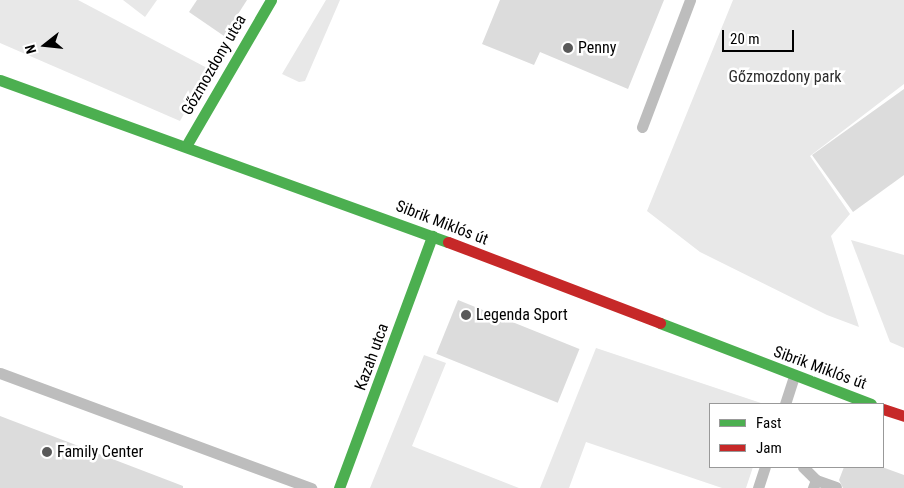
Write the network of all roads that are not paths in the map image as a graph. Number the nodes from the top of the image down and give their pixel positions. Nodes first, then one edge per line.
1 (271, 0) edge
2 (690, 0) edge
3 (1, 82) edge
4 (642, 127) dead end
5 (186, 146) junction
6 (432, 236) junction
7 (0, 373) edge
8 (794, 376) junction
9 (785, 403) edge
10 (868, 403) edge
11 (884, 409) edge
12 (904, 416) edge
13 (765, 468) edge
14 (803, 468) edge
15 (815, 484) edge
16 (836, 487) edge
17 (311, 488) edge
18 (339, 488) edge
19 (758, 488) edge

1 - 5 street, Gőzmozdony utca
2 - 4 lane
3 - 5 street, Sibrik Miklós út
5 - 6 street, Sibrik Miklós út
6 - 8 street, Sibrik Miklós út
6 - 18 street, Kazah utca
7 - 17 lane
8 - 9 lane
8 - 10 street, Sibrik Miklós út
11 - 12 street
13 - 19 lane
14 - 15 lane
15 - 16 lane

